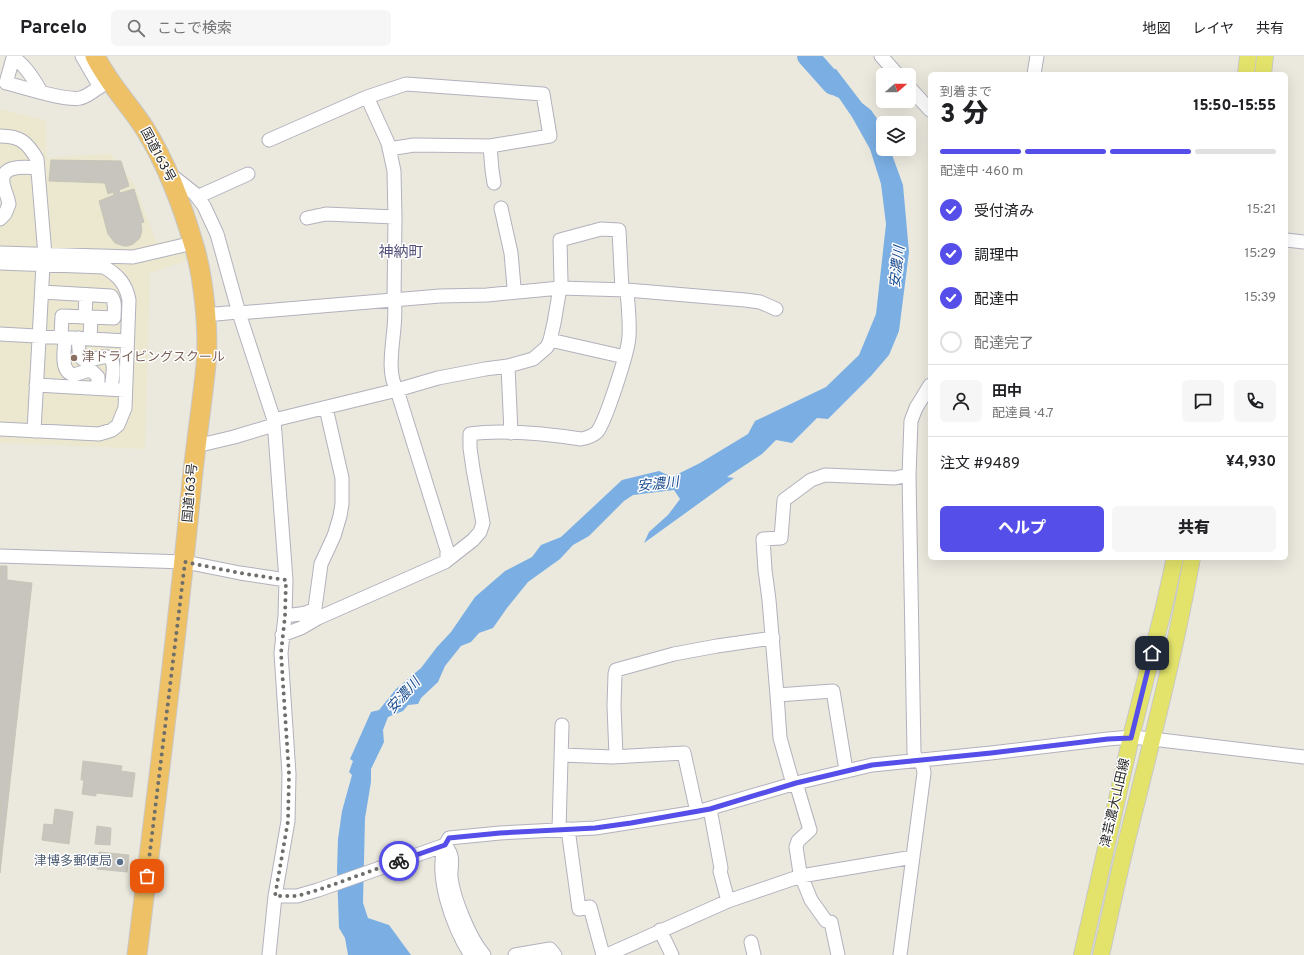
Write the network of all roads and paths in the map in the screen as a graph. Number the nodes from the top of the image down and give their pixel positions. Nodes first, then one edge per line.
1 (82, 56) edge
2 (95, 56) edge
3 (881, 56) edge
4 (1037, 56) edge
5 (1248, 56) edge
6 (1265, 56) edge
7 (892, 68) edge
8 (1034, 72) edge
9 (1246, 72) edge
10 (1263, 72) edge
11 (41, 92) dead end
12 (916, 95) edge
13 (367, 97) junction
14 (928, 108) edge
15 (0, 136) edge
16 (269, 140) dead end
17 (490, 146) junction
18 (389, 149) junction
19 (38, 168) junction
20 (170, 174) junction
21 (248, 174) dead end
22 (494, 183) dead end
23 (198, 197) junction
24 (501, 208) dead end
25 (395, 217) junction
26 (307, 218) dead end
27 (0, 219) edge
28 (1288, 240) edge
29 (1304, 242) edge
30 (193, 243) junction
31 (0, 253) edge
32 (44, 260) junction
33 (0, 263) edge
34 (560, 288) junction
35 (625, 290) junction
36 (42, 292) junction
37 (512, 292) junction
38 (86, 295) junction
39 (394, 300) junction
40 (776, 309) dead end
41 (239, 313) junction
42 (205, 315) junction
43 (0, 334) edge
44 (39, 336) junction
45 (63, 337) junction
46 (85, 339) junction
47 (550, 340) junction
48 (127, 341) junction
49 (625, 357) junction
50 (508, 366) junction
51 (36, 385) junction
52 (98, 388) junction
53 (928, 388) edge
54 (112, 389) junction
55 (125, 390) junction
56 (397, 390) junction
57 (326, 408) junction
58 (274, 422) junction
59 (0, 430) edge
60 (34, 431) junction
61 (511, 433) junction
62 (196, 446) junction
63 (909, 475) junction
64 (0, 556) edge
65 (447, 560) junction
66 (1175, 560) edge
67 (1192, 560) edge
68 (185, 562) junction
69 (286, 580) junction
70 (285, 616) junction
71 (282, 635) junction
72 (772, 638) junction
73 (778, 695) junction
74 (562, 725) dead end
75 (1131, 738) junction
76 (1152, 739) junction
77 (562, 754) junction
78 (616, 756) junction
79 (1304, 757) edge
80 (917, 760) junction
81 (847, 770) junction
82 (795, 784) junction
83 (710, 809) junction
84 (697, 812) junction
85 (564, 829) junction
86 (445, 845) junction
87 (913, 857) junction
88 (801, 876) junction
89 (275, 896) junction
90 (728, 901) junction
91 (660, 930) junction
92 (751, 942) dead end
93 (520, 954) edge
94 (137, 955) edge
95 (269, 955) edge
96 (471, 955) edge
97 (484, 955) edge
98 (554, 955) edge
99 (603, 955) edge
100 (607, 955) edge
101 (672, 955) edge
102 (754, 955) edge
103 (838, 955) edge
104 (900, 955) edge
105 (1082, 955) edge
106 (1101, 955) edge

1 - 11 street
2 - 20 highway, 国道163号
3 - 7 street
4 - 8 street
5 - 9 main road
6 - 10 main road
12 - 14 street
13 - 16 street
13 - 17 street
13 - 18 street
15 - 19 street
17 - 18 street
17 - 22 street
18 - 25 street
19 - 27 street
19 - 32 street
20 - 23 street
20 - 30 highway, 国道163号
21 - 23 street
23 - 41 street
24 - 37 street
25 - 26 street
25 - 39 street
28 - 29 street
30 - 32 street
30 - 42 highway, 国道163号
31 - 32 street
32 - 33 street
32 - 36 street
32 - 48 street
34 - 35 street
34 - 35 street
34 - 37 street
34 - 47 street
35 - 40 street
35 - 49 street
36 - 38 street
36 - 44 street
37 - 39 street
38 - 45 street
38 - 46 street
39 - 41 street
39 - 56 street
41 - 42 street
41 - 58 street
42 - 62 highway, 国道163号
43 - 44 street
44 - 45 street
44 - 51 street
45 - 46 street
45 - 52 street
46 - 48 street
46 - 54 street
47 - 49 street
47 - 50 street
48 - 55 street
49 - 61 street
50 - 56 street
50 - 61 street
51 - 52 street
51 - 60 street
52 - 54 street
53 - 63 street
54 - 55 street
55 - 60 street
56 - 57 street
56 - 65 street
57 - 58 street
57 - 70 street
58 - 62 street
58 - 69 street
59 - 60 street
61 - 65 street
62 - 68 highway, 国道163号
63 - 72 street
63 - 80 street
64 - 68 street
65 - 71 street
66 - 75 main road, 津芸濃大山田線
67 - 76 main road, 津芸濃大山田線
68 - 69 street
68 - 94 highway, 国道163号
69 - 70 street
70 - 71 street
71 - 89 street
72 - 73 street
72 - 78 street
73 - 81 street
73 - 82 street
74 - 77 street
75 - 76 street
75 - 80 street
75 - 105 main road, 津芸濃大山田線
76 - 79 street
76 - 106 main road, 津芸濃大山田線
77 - 78 street
77 - 85 street
78 - 84 street
80 - 81 street
80 - 87 street
81 - 82 street
82 - 83 street
82 - 88 street
83 - 84 street
83 - 90 street
84 - 85 street
85 - 86 street
85 - 99 street
86 - 89 street
86 - 96 street
86 - 97 street
87 - 88 street
87 - 104 street
88 - 90 street
88 - 103 street
89 - 95 street
90 - 91 street
91 - 100 street
91 - 101 street
92 - 102 street
93 - 98 street

